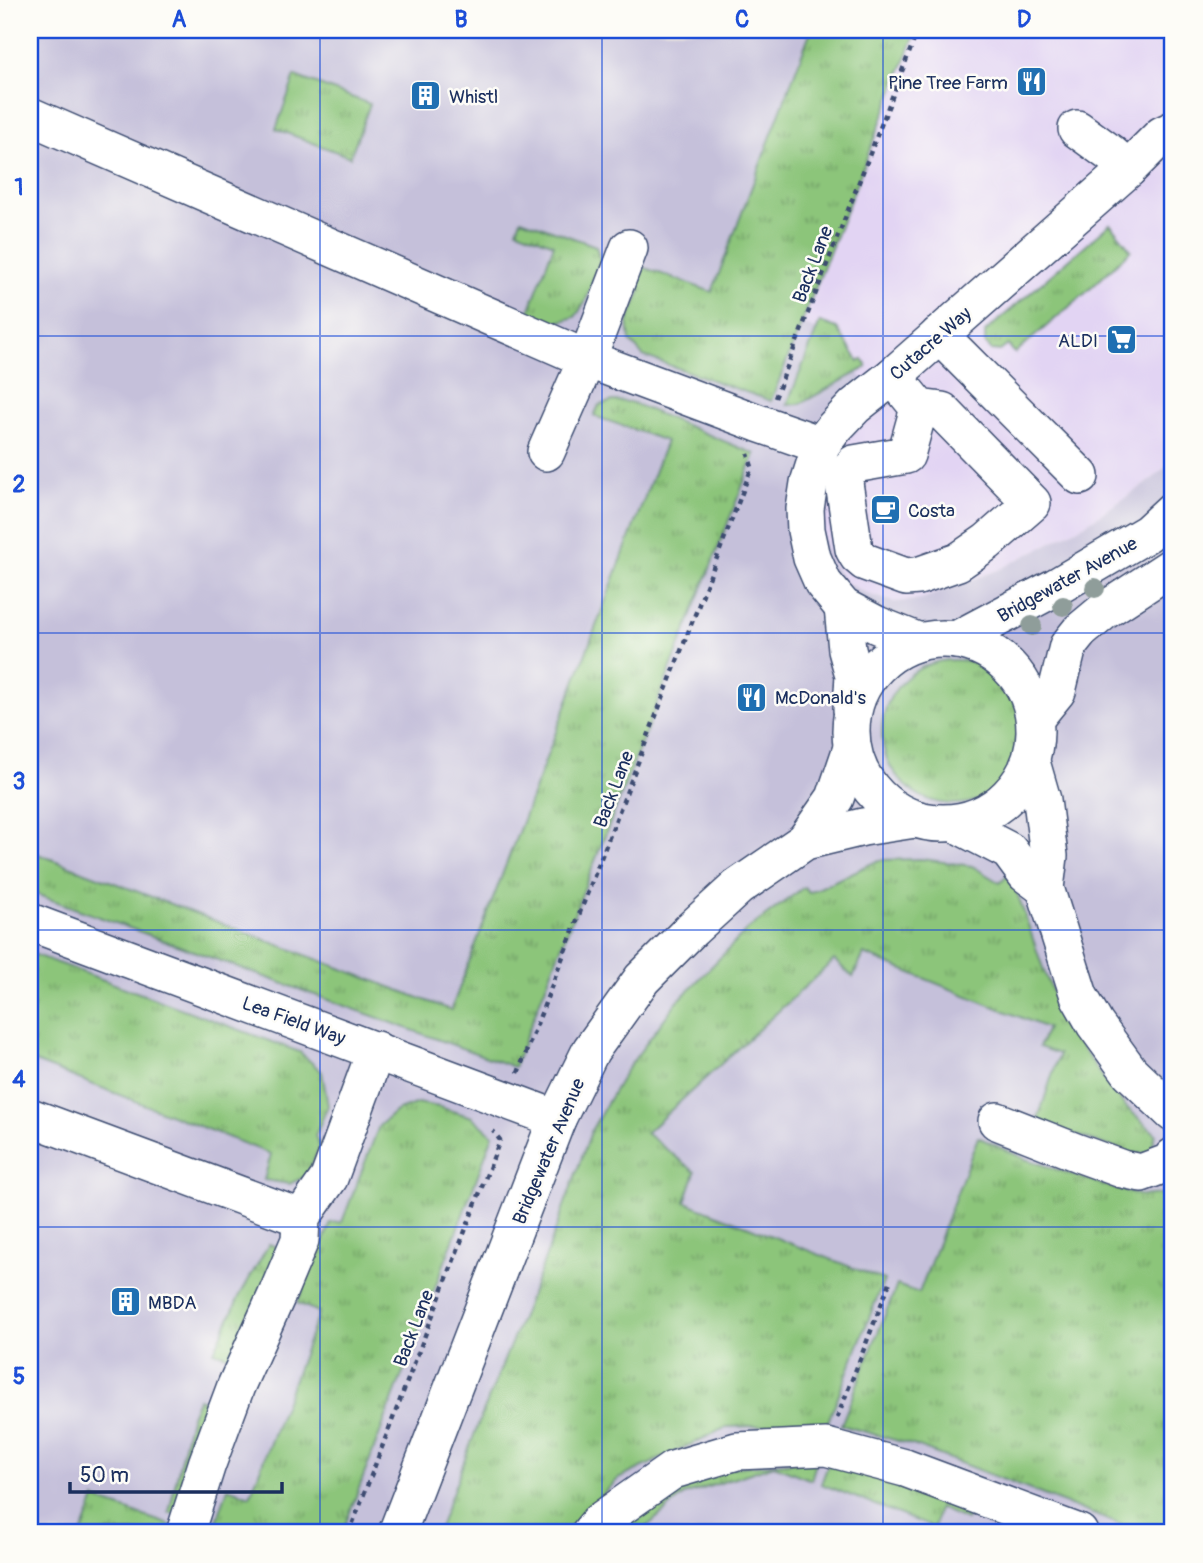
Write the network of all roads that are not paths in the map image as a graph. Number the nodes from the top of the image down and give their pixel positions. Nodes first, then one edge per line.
1 (30, 116) edge
2 (1077, 129) dead end
3 (1173, 130) edge
4 (1128, 169) junction
5 (629, 248) dead end
6 (939, 335) junction
7 (587, 359) junction
8 (893, 376) junction
9 (919, 408) junction
10 (821, 445) junction
11 (546, 452) dead end
12 (1080, 476) dead end
13 (1173, 510) edge
14 (1173, 566) edge
15 (843, 607) junction
16 (956, 640) junction
17 (917, 641) junction
18 (1035, 718) junction
19 (852, 731) junction
20 (1031, 762) junction
21 (915, 820) junction
22 (955, 823) junction
23 (805, 841) junction
24 (1045, 888) junction
25 (30, 922) edge
26 (376, 1051) junction
27 (1173, 1113) edge
28 (30, 1117) edge
29 (557, 1119) junction
30 (997, 1121) dead end
31 (1173, 1157) edge
32 (301, 1219) junction
33 (186, 1533) edge
34 (397, 1533) edge
35 (590, 1533) edge
36 (1079, 1533) edge

1 - 7 street
2 - 4 street
3 - 4 street, Cutacre Way
4 - 6 street, Cutacre Way
5 - 7 street
6 - 8 street, Cutacre Way
6 - 12 street
7 - 10 street
7 - 11 street
8 - 9 street
8 - 10 street, Cutacre Way
9 - 9 street
10 - 15 street, Cutacre Way
13 - 16 street, Bridgewater Avenue
14 - 18 street
15 - 17 street, Cutacre Way
15 - 19 street
16 - 17 street, Bridgewater Avenue
16 - 18 street, Bridgewater Avenue
17 - 19 street, Bridgewater Avenue
18 - 20 street, Bridgewater Avenue
19 - 21 street, Bridgewater Avenue
19 - 23 street, Bridgewater Avenue
20 - 22 street, Bridgewater Avenue
20 - 24 street
21 - 22 street, Bridgewater Avenue
21 - 23 street, Bridgewater Avenue
22 - 24 street
23 - 29 street, Bridgewater Avenue
24 - 27 street
25 - 26 street, Lea Field Way
26 - 29 street, Lea Field Way
26 - 32 street
28 - 32 street
29 - 34 street, Bridgewater Avenue
30 - 31 street
32 - 33 street
35 - 36 street

